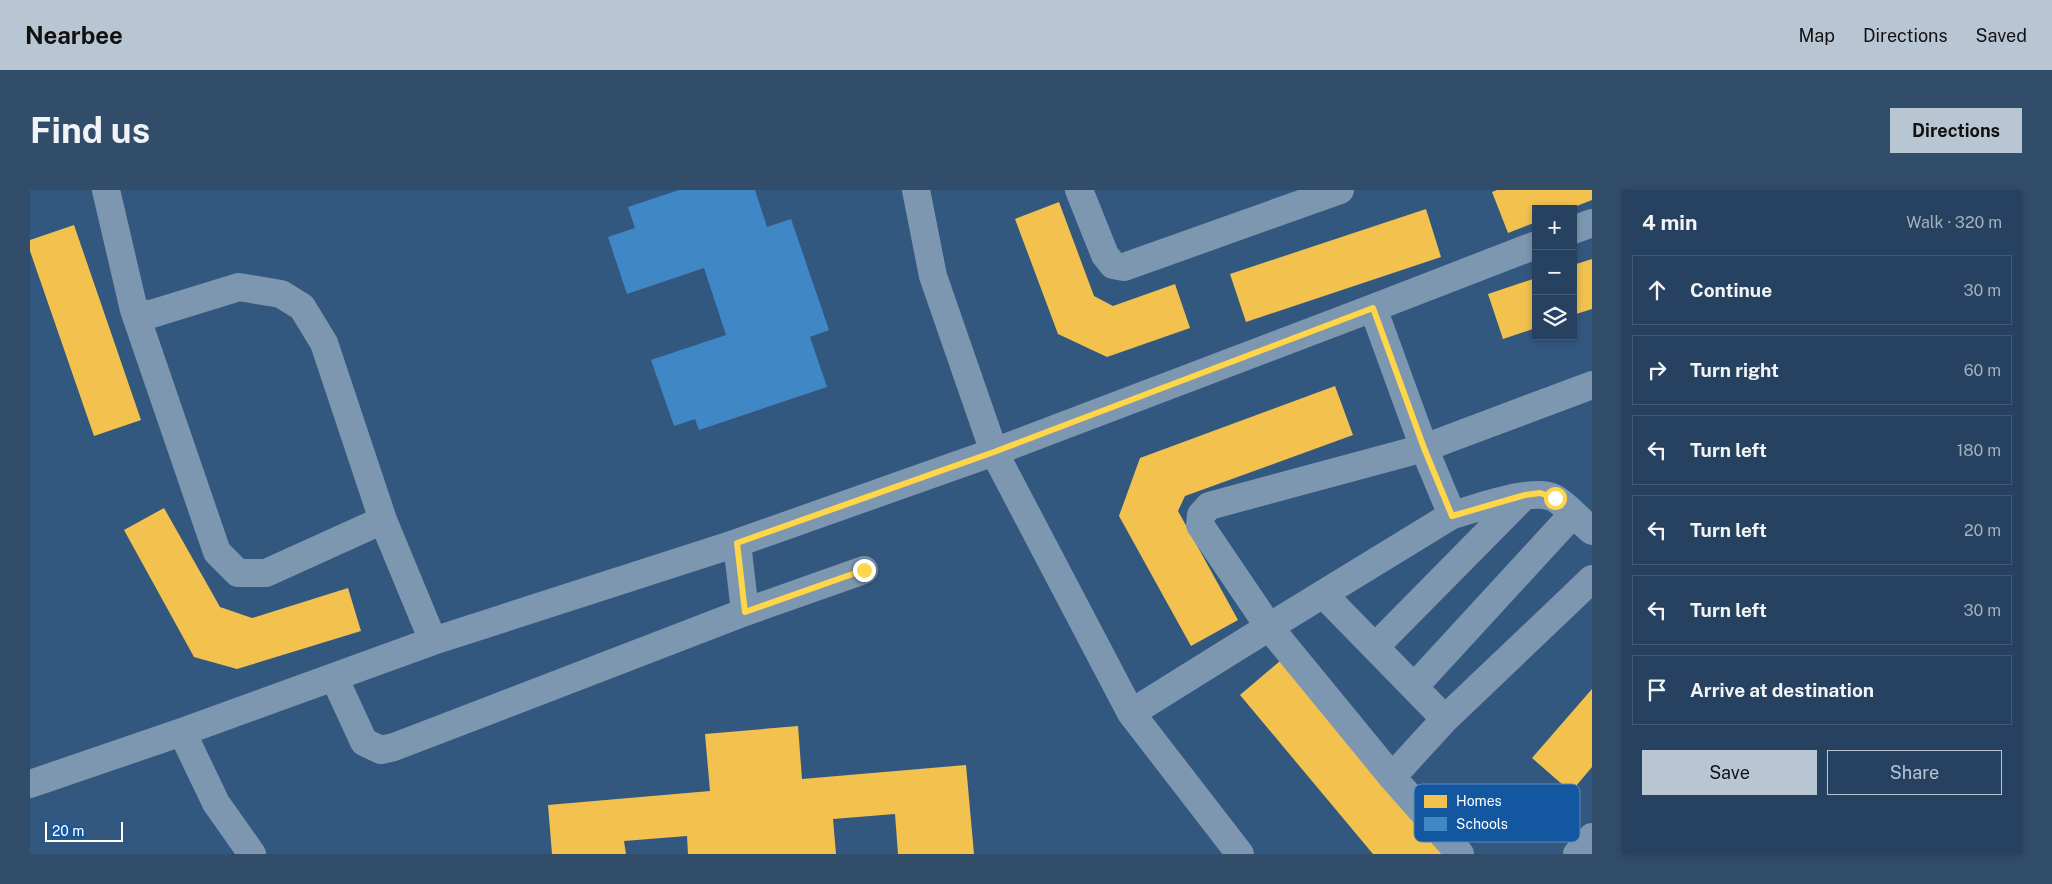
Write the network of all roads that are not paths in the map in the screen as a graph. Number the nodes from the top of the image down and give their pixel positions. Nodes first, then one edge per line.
1 (106, 190) edge
2 (916, 190) edge
3 (1079, 190) edge
4 (1340, 190) edge
5 (1592, 223) edge
6 (1577, 229) edge
7 (1532, 247) edge
8 (1373, 308) junction
9 (134, 310) junction
10 (1592, 385) edge
11 (1424, 448) junction
12 (994, 452) junction
13 (1525, 495) junction
14 (1452, 516) junction
15 (383, 520) junction
16 (1582, 523) edge
17 (737, 543) junction
18 (864, 570) dead end
19 (1592, 579) edge
20 (1323, 594) junction
21 (745, 612) junction
22 (1268, 627) junction
23 (433, 641) junction
24 (1375, 647) junction
25 (334, 677) junction
26 (1414, 688) junction
27 (1131, 713) junction
28 (1444, 719) junction
29 (182, 732) junction
30 (1392, 777) junction
31 (30, 784) edge
32 (1414, 802) edge
33 (1592, 837) edge
34 (1449, 842) edge
35 (252, 854) edge
36 (1240, 854) edge
37 (1460, 854) edge
38 (1577, 854) edge

1 - 9 street
2 - 12 street
3 - 4 street
5 - 6 street
7 - 8 street
8 - 11 street
8 - 12 street
9 - 15 street
9 - 15 street
10 - 11 street
11 - 14 street
11 - 22 street
12 - 17 street
12 - 27 street
13 - 14 street
13 - 16 street
13 - 24 street
14 - 20 street
15 - 23 street
16 - 26 street
17 - 21 street
17 - 23 street
18 - 21 street
19 - 28 street
20 - 22 street
20 - 24 street
21 - 25 street
22 - 27 street
22 - 30 street
23 - 25 street
24 - 26 street
25 - 29 street
26 - 28 street
27 - 36 street
28 - 30 street
29 - 31 street
29 - 35 street
30 - 32 street
33 - 38 street
34 - 37 street

